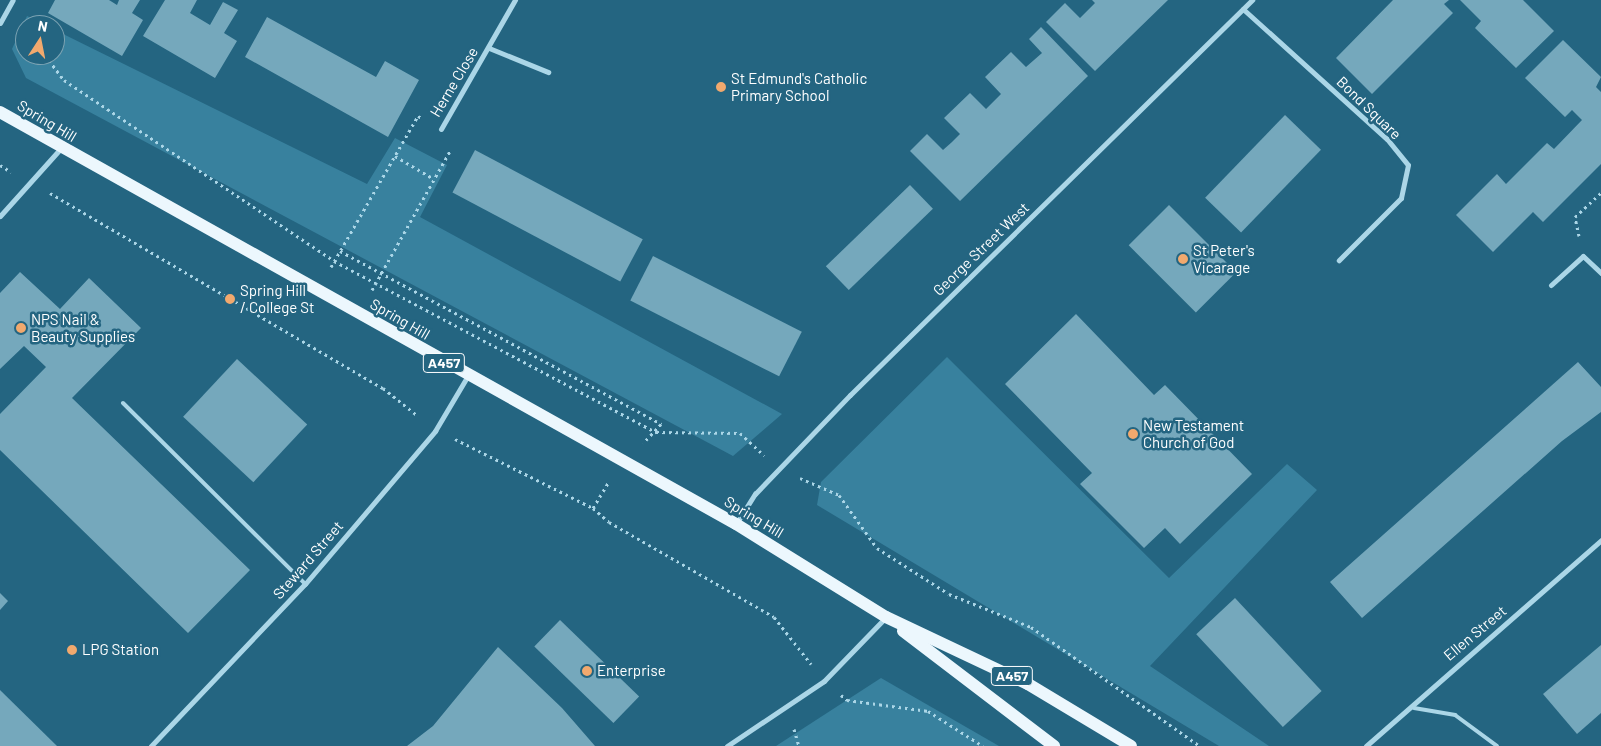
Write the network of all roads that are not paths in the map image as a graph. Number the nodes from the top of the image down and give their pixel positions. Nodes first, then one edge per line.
1 (13, 0) edge
2 (515, 0) edge
3 (1252, 0) edge
4 (1243, 9) junction
5 (0, 23) edge
6 (489, 48) junction
7 (548, 72) dead end
8 (0, 112) edge
9 (441, 129) road end
10 (61, 148) junction
11 (0, 216) edge
12 (1338, 260) dead end
13 (1601, 274) edge
14 (1551, 285) dead end
15 (467, 377) junction
16 (123, 403) dead end
17 (736, 524) junction
18 (1601, 540) edge
19 (305, 584) junction
20 (886, 617) junction
21 (1414, 708) junction
22 (151, 746) edge
23 (727, 746) edge
24 (1054, 746) edge
25 (1131, 746) edge
26 (1366, 746) edge
27 (1497, 746) edge

1 - 5 street
2 - 6 street, Herne Close
3 - 4 street, George Street West
4 - 12 street, Bond Square
4 - 17 street, George Street West
6 - 7 street, Herne Close
6 - 9 street, Herne Close
8 - 10 main road, Spring Hill / A457
10 - 11 street
10 - 15 main road, Spring Hill / A457
13 - 14 street
15 - 17 main road, Spring Hill / A457
15 - 19 street, Steward Street
16 - 19 lane
17 - 20 main road, Spring Hill / A457
18 - 21 street, Ellen Street
19 - 22 street, Steward Street
20 - 23 street
20 - 24 main road, Spring Hill / A457
20 - 25 main road, Spring Hill / A457
21 - 26 street, Ellen Street
21 - 27 lane

